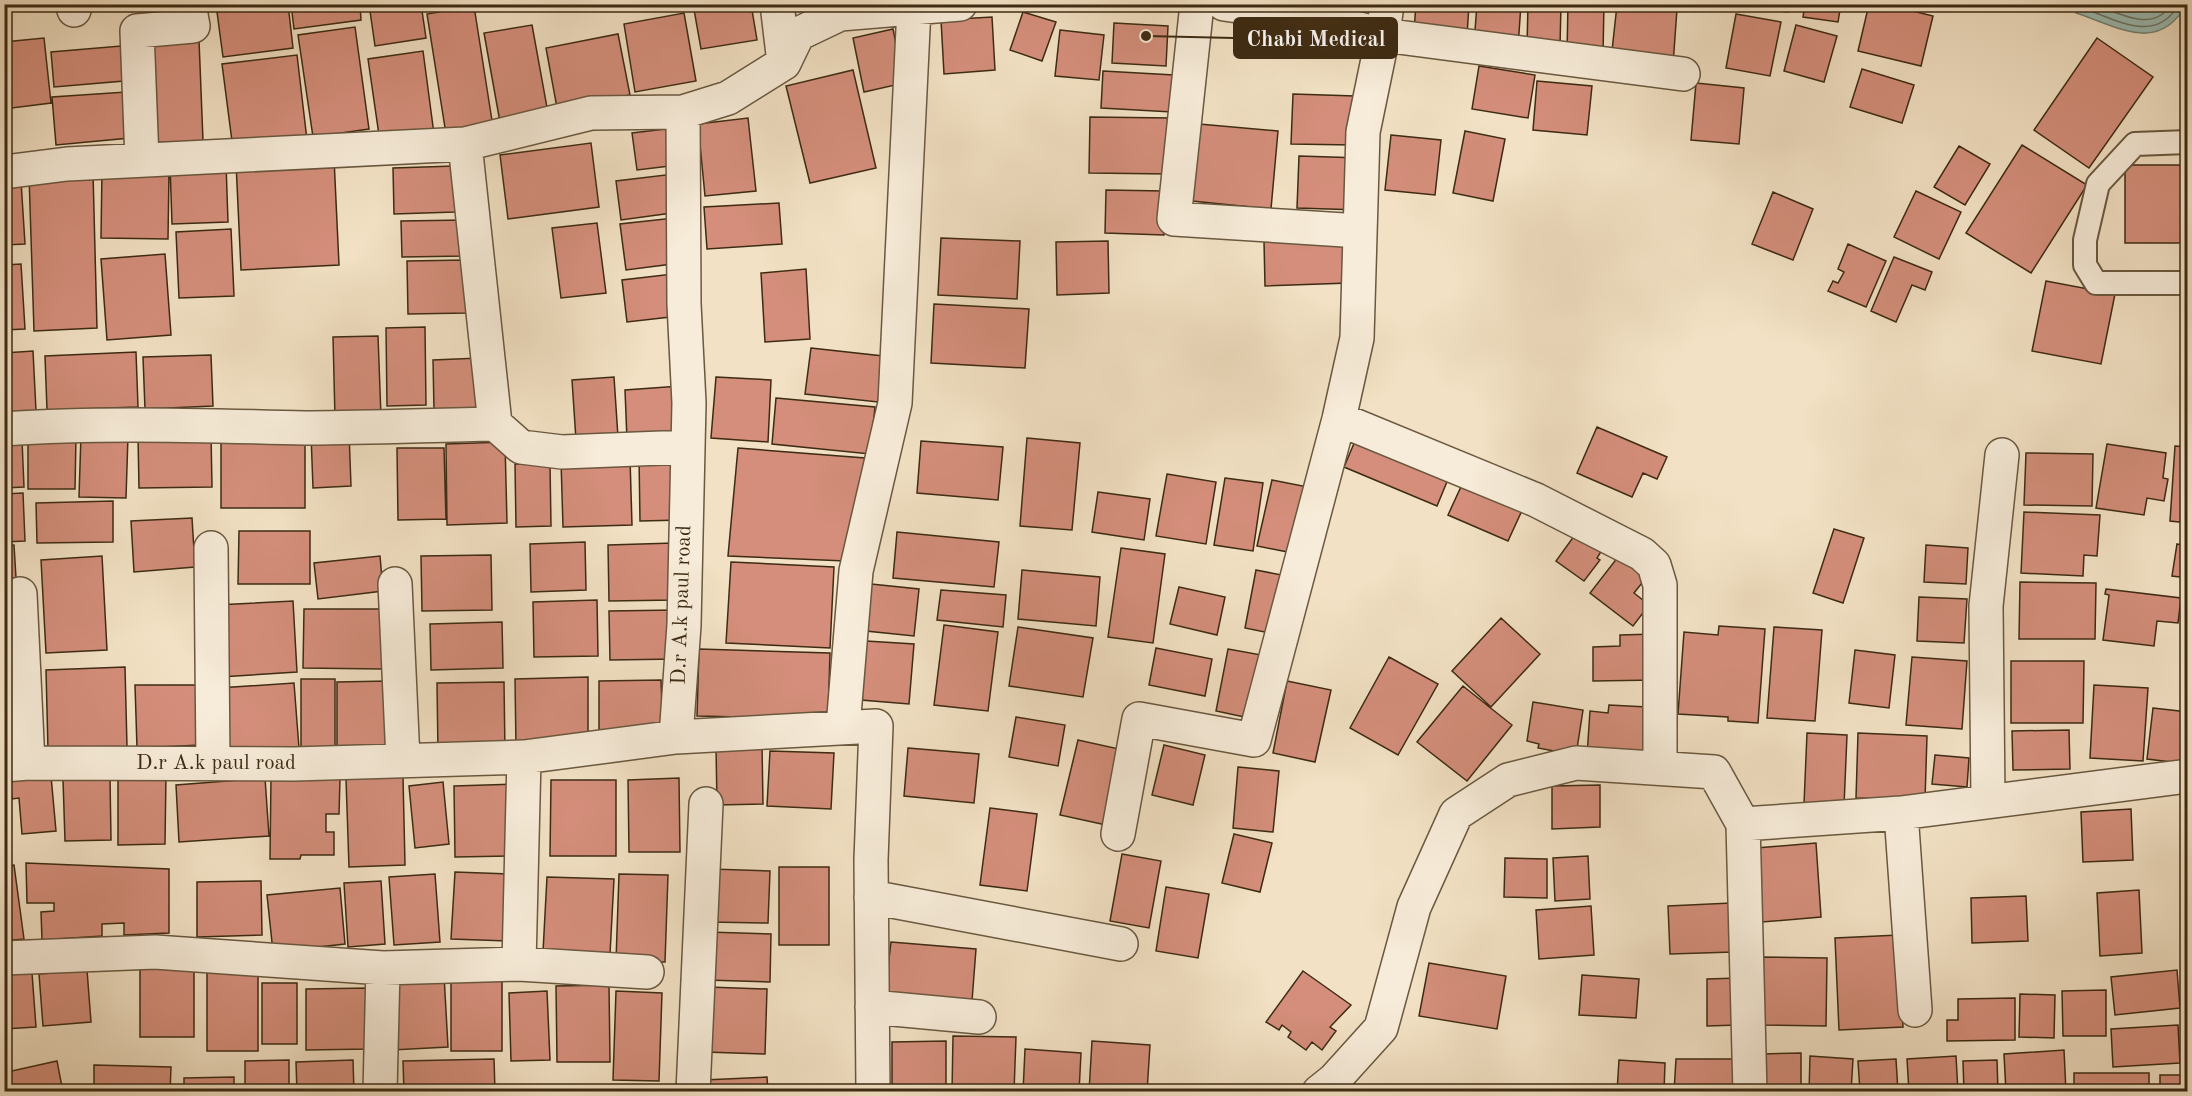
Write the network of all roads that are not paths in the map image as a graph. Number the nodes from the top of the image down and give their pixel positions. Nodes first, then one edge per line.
1 (189, 4) edge
2 (777, 4) edge
3 (960, 4) edge
4 (1197, 4) edge
5 (1224, 4) edge
6 (914, 8) junction
7 (1385, 20) edge
8 (784, 63) junction
9 (1683, 74) dead end
10 (683, 112) junction
11 (2187, 142) edge
12 (465, 144) junction
13 (142, 160) junction
14 (4, 172) edge
15 (1360, 231) junction
16 (2187, 283) edge
17 (1339, 419) junction
18 (495, 424) junction
19 (4, 429) edge
20 (687, 447) junction
21 (2002, 455) dead end
22 (211, 548) dead end
23 (395, 584) dead end
24 (20, 594) dead end
25 (843, 727) junction
26 (676, 737) junction
27 (524, 757) junction
28 (403, 760) junction
29 (213, 763) junction
30 (16, 764) edge
31 (1660, 768) junction
32 (2187, 776) edge
33 (1988, 801) junction
34 (706, 804) dead end
35 (1901, 813) junction
36 (1743, 824) junction
37 (1118, 834) dead end
38 (871, 897) junction
39 (1121, 944) dead end
40 (4, 958) edge
41 (519, 963) junction
42 (383, 968) junction
43 (647, 972) dead end
44 (872, 1007) junction
45 (1916, 1010) dead end
46 (979, 1017) dead end
47 (380, 1092) edge
48 (693, 1092) edge
49 (873, 1092) edge
50 (1319, 1092) edge
51 (1750, 1092) edge

1 - 13 street
2 - 8 street
3 - 6 street
4 - 15 street
5 - 7 street
6 - 8 street
6 - 25 street
7 - 9 street
7 - 15 street
8 - 10 street
10 - 12 street
10 - 20 street, D.r A.k paul road
11 - 16 lane
12 - 13 street
12 - 18 street
13 - 14 street
15 - 17 street
17 - 31 street
17 - 37 street
18 - 19 street
18 - 20 street
20 - 26 street, D.r A.k paul road
21 - 33 street
22 - 29 street
23 - 28 street
24 - 30 street
25 - 26 street
25 - 38 street
26 - 27 street, D.r A.k paul road
27 - 28 street, D.r A.k paul road
27 - 41 street
28 - 29 street, D.r A.k paul road
29 - 30 street, D.r A.k paul road
31 - 36 street
31 - 50 street
32 - 33 street
33 - 35 street
34 - 48 street
35 - 36 street
35 - 45 street
36 - 51 street
38 - 39 street
38 - 44 street
40 - 42 street
41 - 42 street
41 - 43 street
42 - 47 street
44 - 46 street
44 - 49 street

